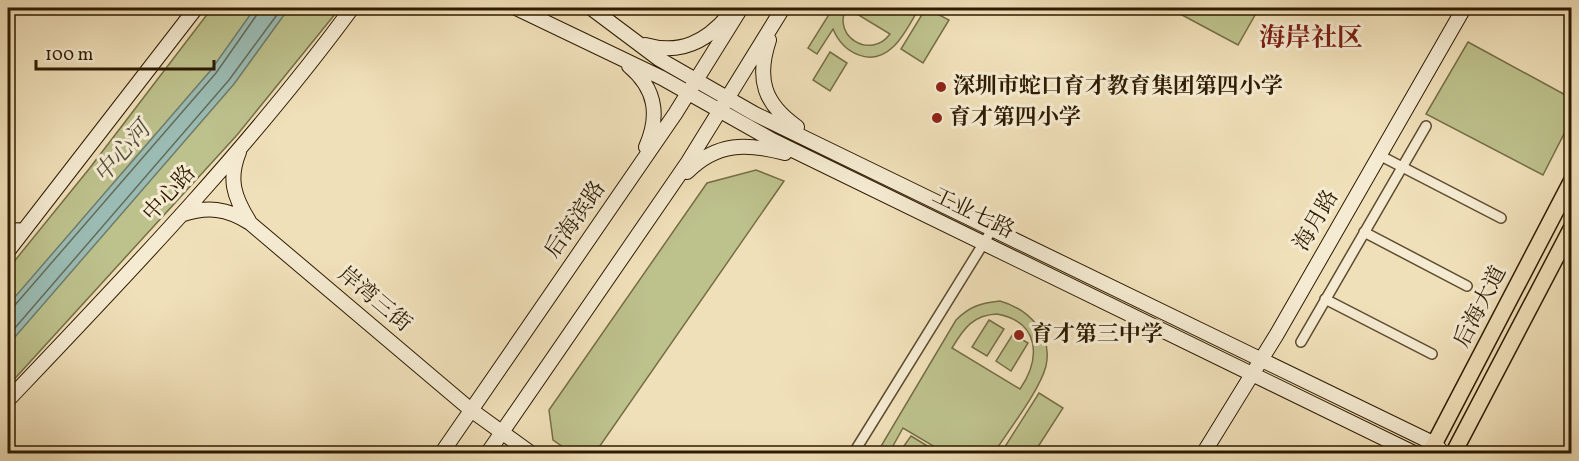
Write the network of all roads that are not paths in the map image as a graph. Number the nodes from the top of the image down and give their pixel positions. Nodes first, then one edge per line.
1 (196, 8) edge
2 (352, 8) edge
3 (516, 8) edge
4 (591, 8) edge
5 (735, 8) edge
6 (741, 8) edge
7 (1464, 8) edge
8 (779, 14) edge
9 (633, 41) junction
10 (603, 48) junction
11 (696, 81) junction
12 (688, 93) junction
13 (728, 99) junction
14 (720, 111) junction
15 (1426, 126) dead end
16 (243, 144) junction
17 (825, 148) junction
18 (1379, 155) junction
19 (816, 161) junction
20 (1402, 167) junction
21 (637, 168) junction
22 (1572, 180) edge
23 (671, 188) junction
24 (179, 215) junction
25 (1501, 218) dead end
26 (250, 223) junction
27 (1572, 227) edge
28 (8, 228) edge
29 (25, 228) junction
30 (993, 228) junction
31 (1364, 232) junction
32 (984, 243) junction
33 (8, 251) edge
34 (1467, 286) dead end
35 (1325, 299) junction
36 (1300, 342) dead end
37 (1432, 354) dead end
38 (1262, 359) junction
39 (1253, 374) junction
40 (8, 400) edge
41 (471, 410) junction
42 (502, 433) junction
43 (1436, 450) edge
44 (441, 453) edge
45 (487, 453) edge
46 (532, 453) edge
47 (853, 453) edge
48 (1203, 453) edge
49 (1416, 453) edge
50 (1453, 453) edge

1 - 29 street
2 - 16 street, 中心路
3 - 10 street, 工业七路
4 - 9 street, 工业七路
5 - 9 street
6 - 11 street, 后海滨路
7 - 18 street, 海月路
8 - 13 street
8 - 17 street
9 - 11 street, 工业七路
10 - 12 street, 工业七路
10 - 21 street
11 - 12 street, 后海滨路
11 - 13 street, 工业七路
12 - 14 street, 工业七路
12 - 21 street, 后海滨路
13 - 14 street
13 - 17 street, 工业七路
14 - 19 street, 工业七路
14 - 23 street
15 - 20 street
16 - 24 street, 中心路
16 - 26 street
17 - 30 street, 工业七路
18 - 20 street
18 - 38 street, 海月路
19 - 23 street
19 - 32 street, 工业七路
20 - 25 street
20 - 31 street
21 - 41 street, 后海滨路
22 - 43 main road, 后海大道
23 - 42 street
24 - 26 street
24 - 40 street, 中心路
26 - 41 street, 岸湾三街
27 - 50 main road, 后海大道
28 - 29 street
29 - 33 street
30 - 32 street
30 - 38 street, 工业七路
31 - 34 street
31 - 35 street
32 - 39 street, 工业七路
32 - 47 street
35 - 36 street
35 - 37 street
38 - 39 street, 海月路
38 - 43 street, 工业七路
39 - 48 street, 海月路
39 - 49 street, 工业七路
41 - 42 street, 岸湾三街
41 - 44 street, 后海滨路
42 - 45 street
42 - 46 street, 岸湾三街

